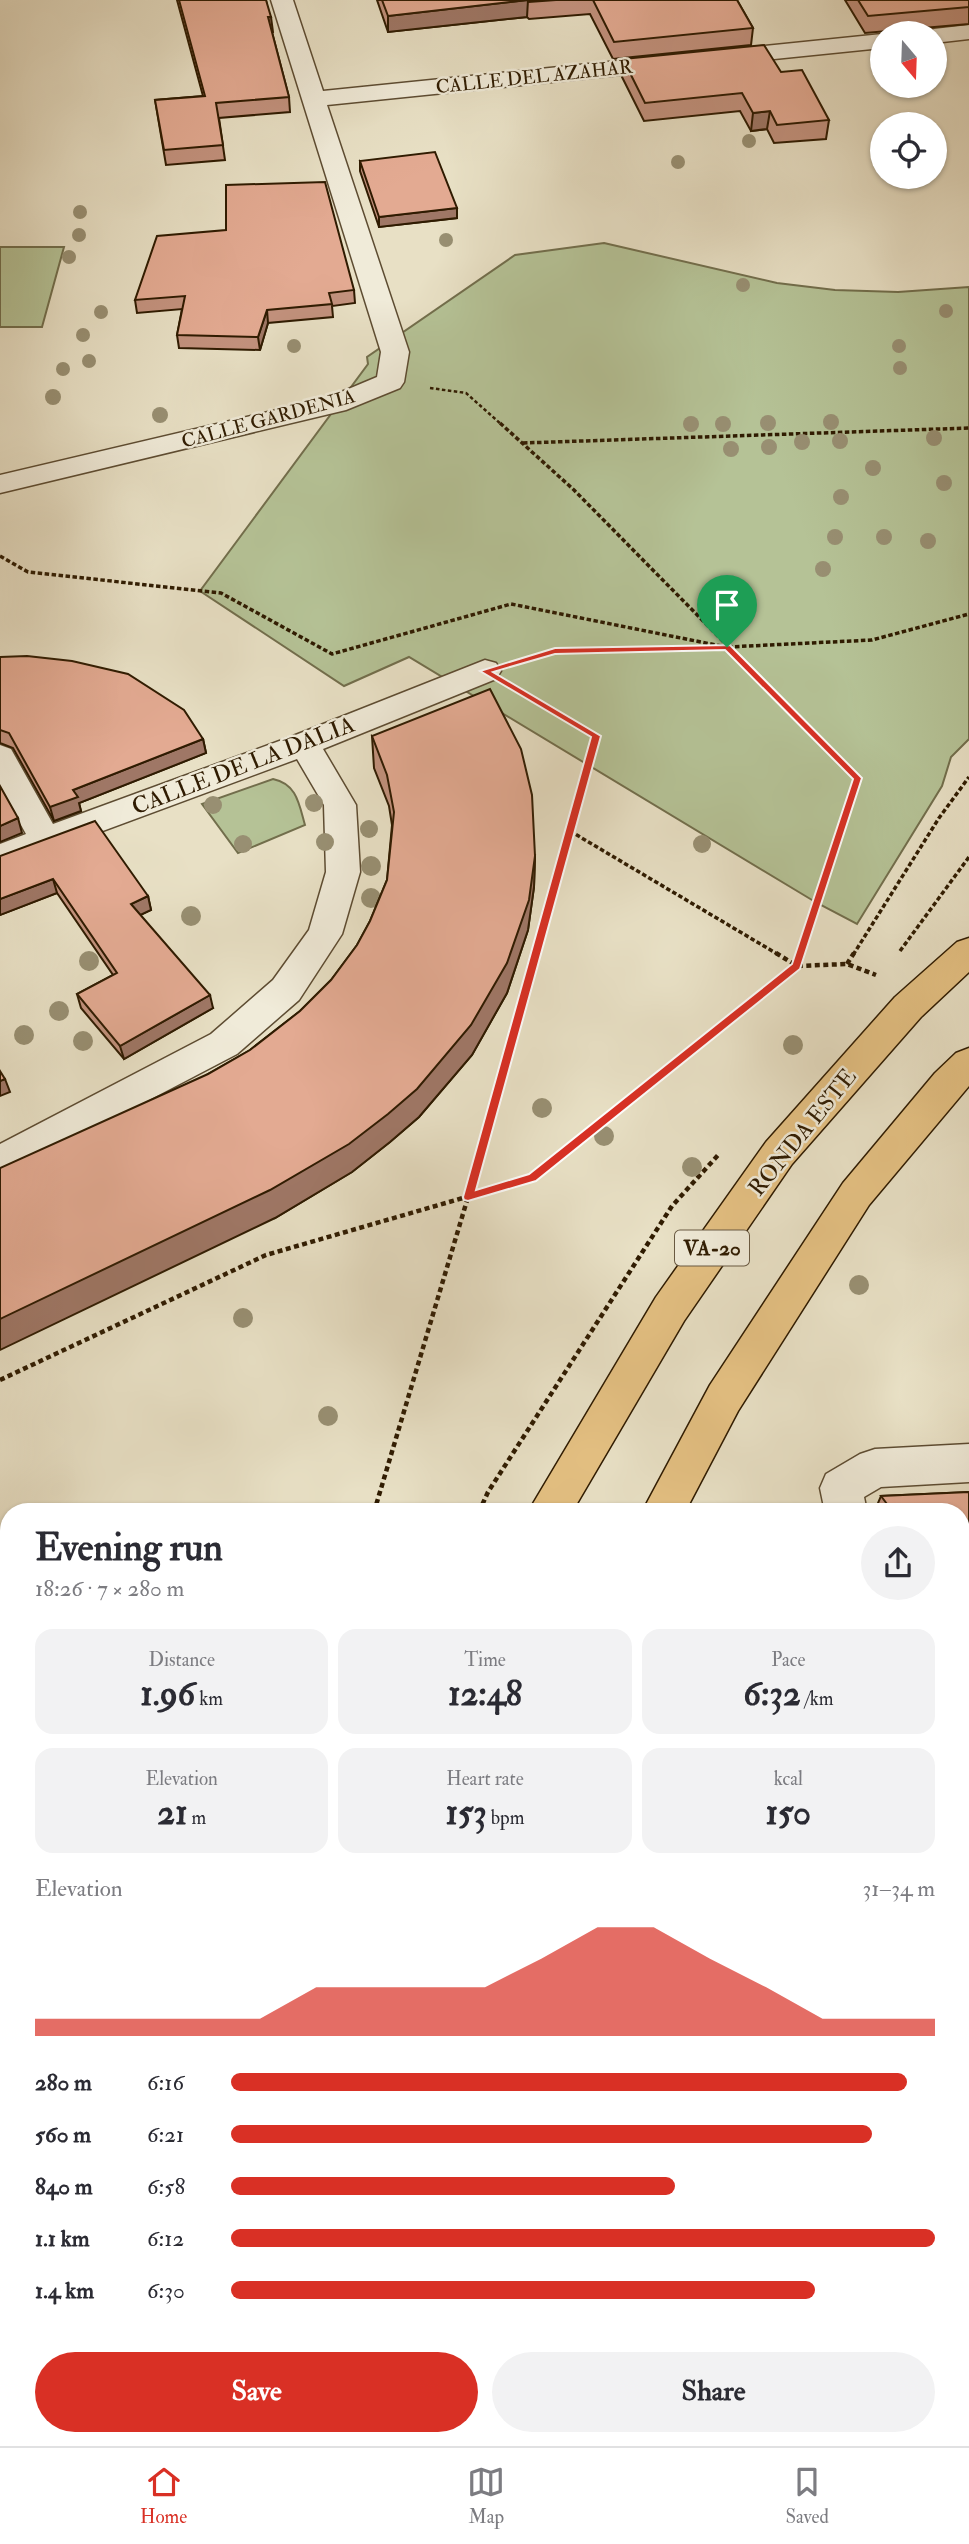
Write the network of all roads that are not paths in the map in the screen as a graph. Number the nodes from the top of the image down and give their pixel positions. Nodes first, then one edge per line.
1 (282, 0) edge
2 (969, 32) edge
3 (947, 35) edge
4 (870, 42) edge
5 (312, 99) junction
6 (0, 484) edge
7 (485, 671) road end
8 (304, 744) junction
9 (0, 757) edge
10 (45, 839) junction
11 (0, 857) edge
12 (969, 951) edge
13 (969, 1063) edge
14 (0, 1162) edge
15 (969, 1464) edge
16 (554, 1503) edge
17 (668, 1503) edge
18 (844, 1503) edge

1 - 5 street
2 - 3 street
4 - 5 street, CALLE DEL AZAHAR
5 - 6 street, CALLE GARDENIA
7 - 8 street, CALLE DE LA DALIA
8 - 10 street, CALLE DE LA DALIA
8 - 14 street
9 - 10 street
10 - 11 street, CALLE DE LA DALIA
12 - 16 highway, RONDA ESTE / VA-20
13 - 17 highway
15 - 18 street

